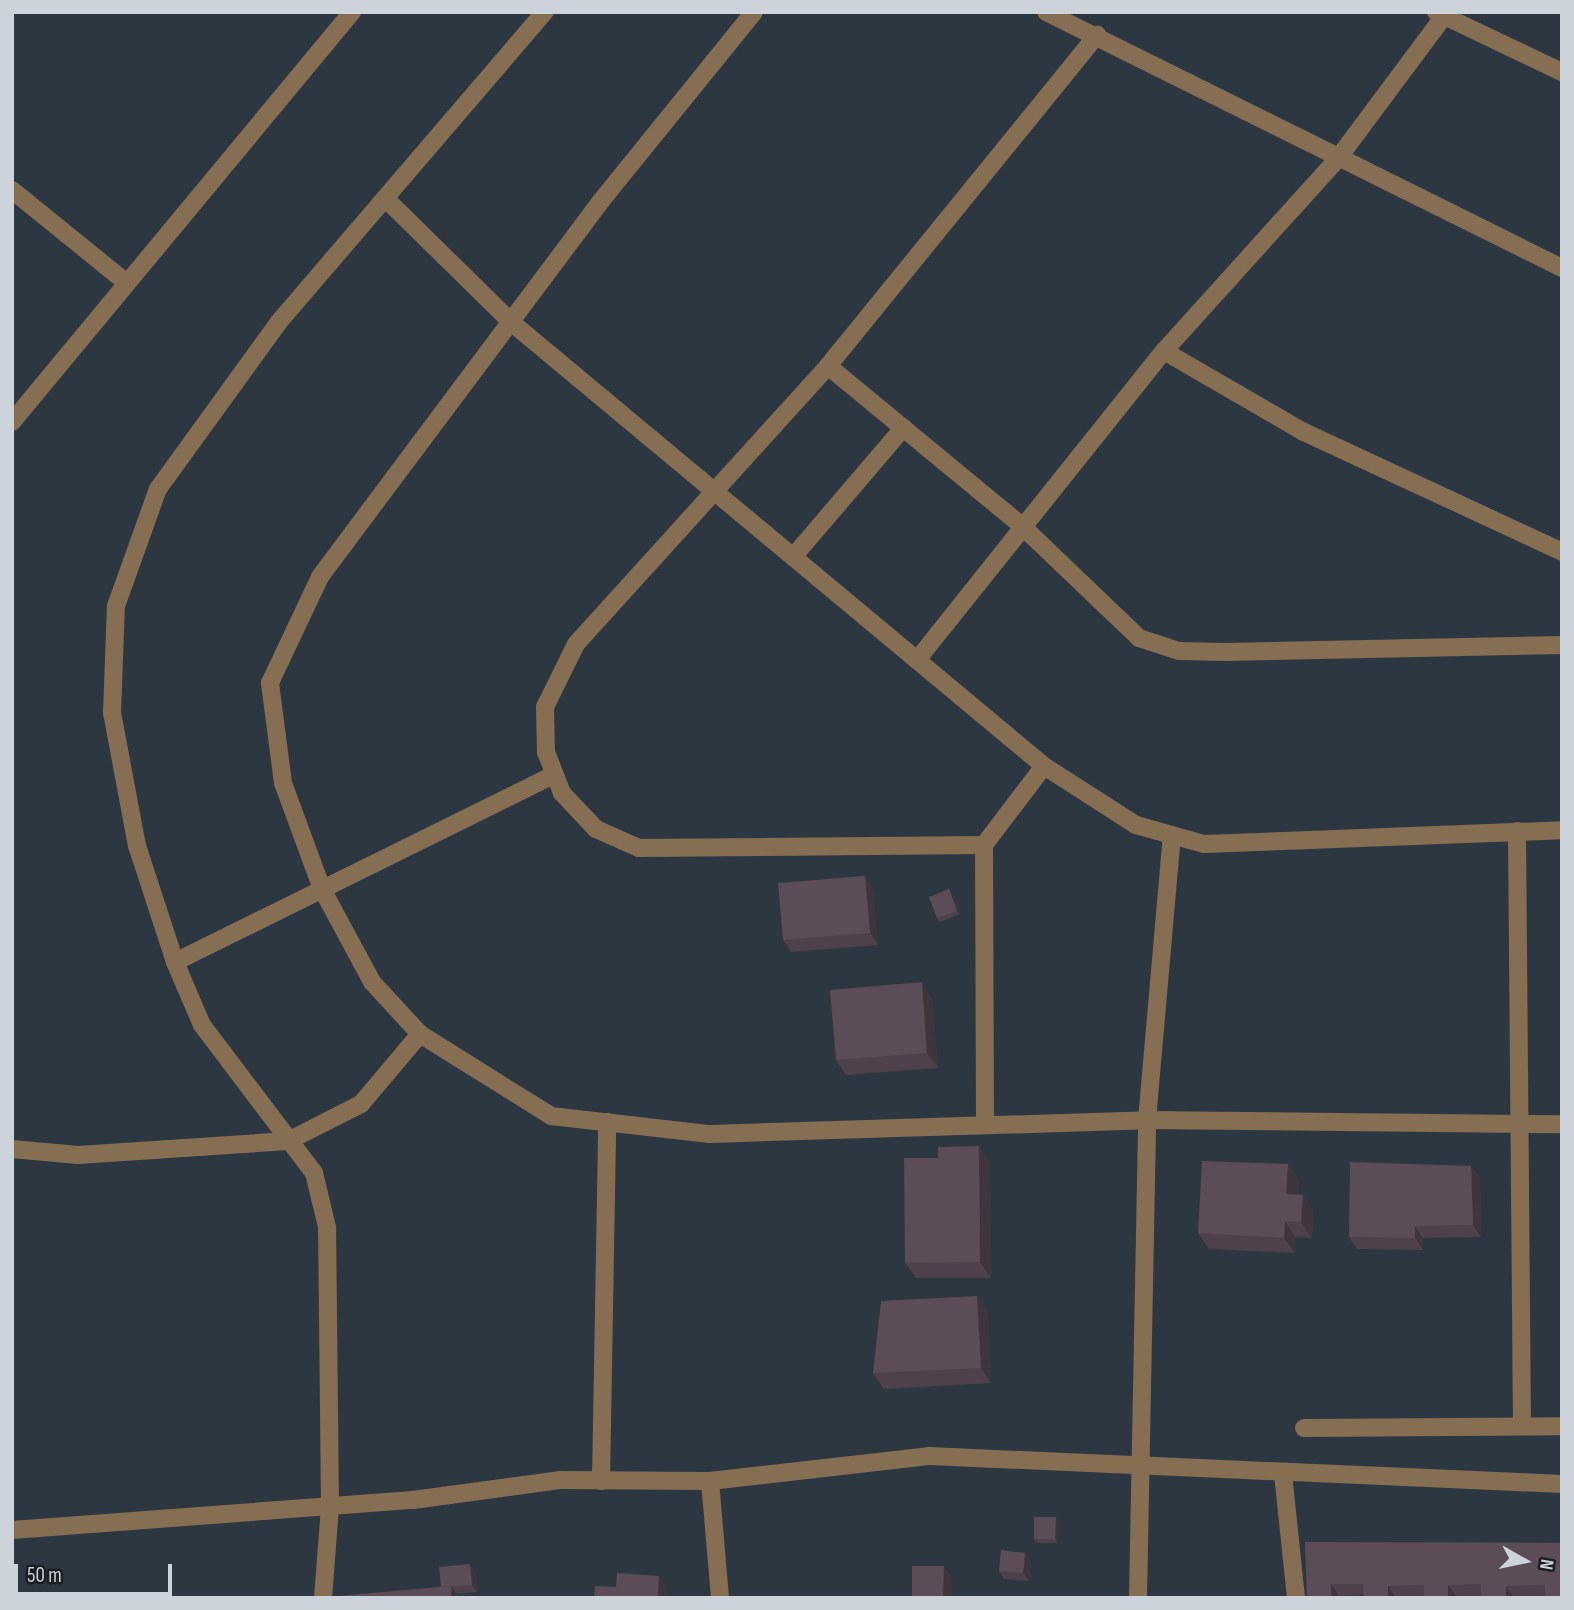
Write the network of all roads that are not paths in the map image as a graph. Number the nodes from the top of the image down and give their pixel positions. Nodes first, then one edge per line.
1 (352, 12) edge
2 (545, 12) edge
3 (754, 12) edge
4 (1046, 12) edge
5 (1440, 14) edge
6 (1097, 35) junction
7 (1562, 72) edge
8 (1339, 157) junction
9 (12, 190) edge
10 (388, 201) junction
11 (1562, 268) edge
12 (127, 283) junction
13 (511, 321) junction
14 (1164, 351) junction
15 (828, 366) junction
16 (12, 422) edge
17 (903, 428) junction
18 (716, 492) junction
19 (1023, 527) junction
20 (1562, 552) edge
21 (793, 557) junction
22 (1562, 645) edge
23 (917, 660) junction
24 (1044, 766) junction
25 (553, 775) junction
26 (1562, 830) edge
27 (1517, 831) junction
28 (1172, 835) junction
29 (984, 845) junction
30 (322, 890) junction
31 (175, 962) junction
32 (420, 1034) junction
33 (1147, 1120) junction
34 (607, 1122) junction
35 (985, 1123) junction
36 (1517, 1124) junction
37 (1562, 1124) edge
38 (288, 1141) junction
39 (12, 1149) edge
40 (1522, 1425) junction
41 (1562, 1426) edge
42 (1304, 1428) dead end
43 (1143, 1467) junction
44 (1283, 1474) junction
45 (601, 1481) junction
46 (710, 1481) junction
47 (1562, 1484) edge
48 (330, 1507) junction
49 (12, 1530) edge
50 (323, 1598) edge
51 (720, 1598) edge
52 (1138, 1598) edge
53 (1296, 1598) edge

1 - 12 street
2 - 10 street
3 - 13 street
4 - 6 street
5 - 7 street
5 - 8 street
6 - 8 street
6 - 15 street
8 - 11 street
8 - 14 street
9 - 12 street
10 - 13 street
10 - 31 street
12 - 16 street
13 - 18 street
13 - 30 street
14 - 19 street
14 - 20 street
15 - 17 street
15 - 18 street
17 - 19 street
17 - 21 street
18 - 21 street
18 - 25 street
19 - 22 street
19 - 23 street
21 - 23 street
23 - 24 street
24 - 28 street
24 - 29 street
25 - 29 street
25 - 30 street
26 - 27 street
27 - 28 street
27 - 36 street
28 - 33 street
29 - 35 street
30 - 31 street
30 - 32 street
31 - 38 street
32 - 34 street
32 - 38 street
33 - 35 street
33 - 36 street
33 - 43 street
34 - 35 street
34 - 45 street
36 - 37 street
36 - 40 street
38 - 39 street
38 - 48 street
40 - 41 street
40 - 42 street
43 - 44 street
43 - 46 street
43 - 52 street
44 - 47 street
44 - 53 street
45 - 46 street
45 - 48 street
46 - 51 street
48 - 49 street
48 - 50 street

